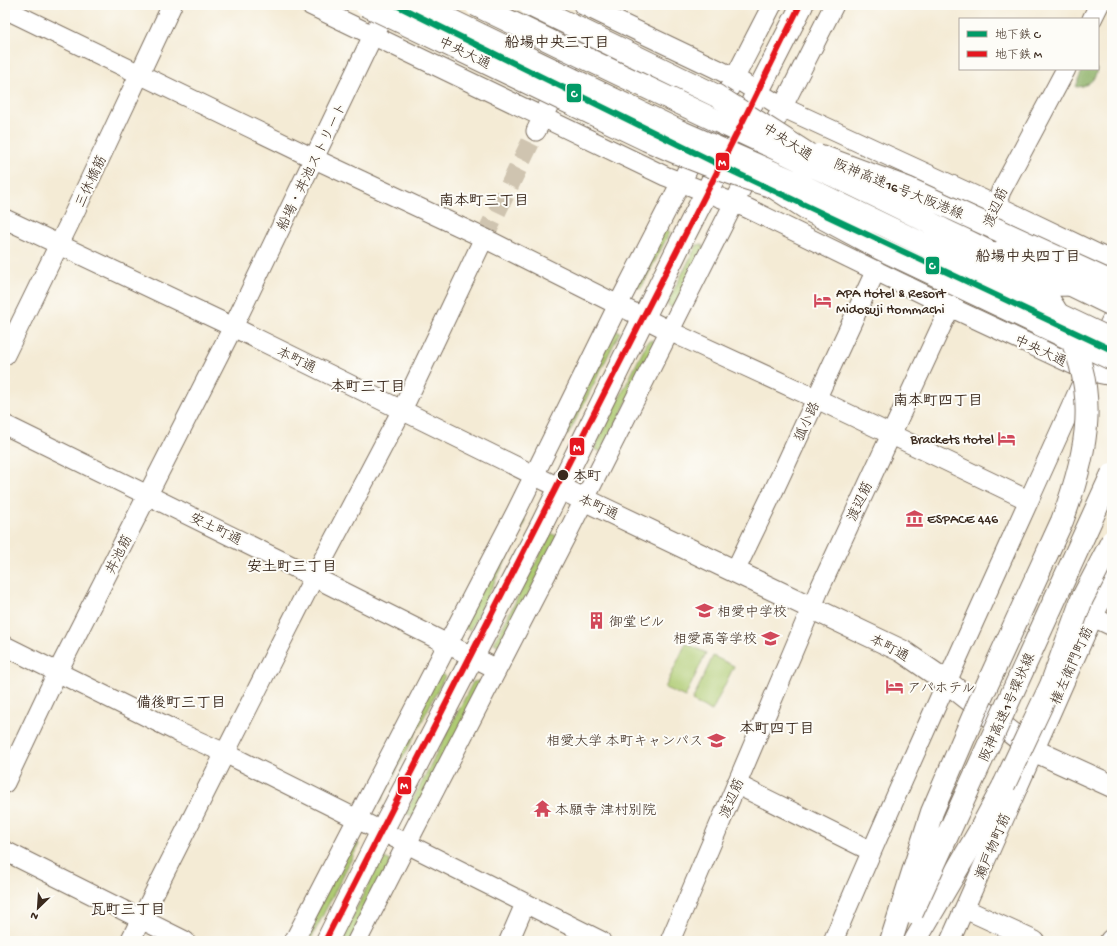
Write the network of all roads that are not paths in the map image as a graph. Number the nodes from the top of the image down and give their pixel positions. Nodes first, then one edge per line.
1 (172, 5) edge
2 (310, 5) edge
3 (366, 5) edge
4 (388, 5) edge
5 (419, 5) edge
6 (476, 5) edge
7 (530, 5) edge
8 (772, 5) edge
9 (802, 5) edge
10 (834, 5) edge
11 (1099, 5) edge
12 (592, 7) edge
13 (5, 9) edge
14 (1092, 18) edge
15 (374, 35) junction
16 (1065, 70) edge
17 (140, 74) junction
18 (735, 78) junction
19 (758, 93) junction
20 (722, 103) junction
21 (682, 104) junction
22 (782, 107) junction
23 (539, 124) junction
24 (773, 126) junction
25 (677, 130) junction
26 (733, 141) junction
27 (694, 158) junction
28 (315, 159) junction
29 (745, 181) junction
30 (681, 183) junction
31 (707, 193) junction
32 (734, 203) junction
33 (996, 206) junction
34 (5, 219) edge
35 (484, 238) junction
36 (59, 245) junction
37 (1112, 261) edge
38 (876, 270) junction
39 (1112, 278) edge
40 (1112, 282) edge
41 (618, 305) junction
42 (1112, 305) edge
43 (950, 307) junction
44 (644, 318) junction
45 (1112, 319) edge
46 (233, 327) junction
47 (669, 330) junction
48 (1112, 340) edge
49 (5, 355) edge
50 (1112, 359) edge
51 (1087, 371) junction
52 (1112, 376) edge
53 (1112, 384) edge
54 (817, 399) junction
55 (402, 410) junction
56 (5, 425) edge
57 (890, 434) junction
58 (1112, 474) edge
59 (534, 475) junction
60 (560, 488) junction
61 (148, 495) junction
62 (585, 500) junction
63 (1028, 500) junction
64 (1112, 527) edge
65 (1112, 541) edge
66 (735, 571) junction
67 (314, 577) junction
68 (1112, 580) edge
69 (812, 608) junction
70 (1092, 617) junction
71 (1112, 626) edge
72 (447, 643) junction
73 (5, 646) edge
74 (472, 656) junction
75 (497, 669) junction
76 (58, 671) junction
77 (947, 682) junction
78 (1033, 750) junction
79 (985, 752) junction
80 (224, 753) junction
81 (5, 783) edge
82 (736, 784) junction
83 (1112, 786) edge
84 (357, 819) junction
85 (382, 831) junction
86 (407, 844) junction
87 (5, 851) edge
88 (871, 851) junction
89 (525, 904) junction
90 (965, 909) junction
91 (141, 919) junction
92 (130, 941) edge
93 (185, 941) edge
94 (294, 941) edge
95 (327, 941) edge
96 (357, 941) edge
97 (509, 941) edge
98 (601, 941) edge
99 (670, 941) edge
100 (833, 941) edge
101 (891, 941) edge
102 (900, 941) edge
103 (915, 941) edge
104 (950, 941) edge
105 (1035, 941) edge

1 - 17 street, 三休橋筋
2 - 15 street, 中央大通
3 - 48 main road, 中央大通, bridge
4 - 15 street, 船場・丼池ストリート
5 - 25 main road, bridge
6 - 21 main road, bridge
7 - 42 main road, 中央大通, bridge
8 - 18 street
9 - 19 main road
10 - 22 street
11 - 14 street
12 - 18 street
12 - 23 street
13 - 17 street
15 - 23 street, 中央大通
15 - 28 street, 船場・丼池ストリート
16 - 33 street, 渡辺筋
17 - 28 street
17 - 36 street, 三休橋筋
18 - 19 street, 中央大通
18 - 20 street
19 - 22 street, 中央大通
19 - 26 main road
20 - 26 street
20 - 27 street
21 - 40 main road, 阪神高速16号大阪港線, bridge
21 - 101 main road, bridge
22 - 24 street
22 - 33 street, 中央大通
23 - 30 street, 中央大通
24 - 26 street
24 - 29 street
25 - 39 main road, bridge
25 - 50 main road, bridge
26 - 27 street
26 - 29 street
26 - 31 main road
27 - 30 street
28 - 35 street
28 - 46 street, 船場・丼池ストリート
29 - 32 street
30 - 31 street, 中央大通
30 - 41 street
31 - 32 street, 中央大通
31 - 44 main road
32 - 38 street, 中央大通
32 - 47 street
33 - 37 street, 中央大通
33 - 43 street, 渡辺筋
34 - 36 street, 本町通
35 - 41 street
35 - 55 street
36 - 46 street, 本町通
36 - 49 street, 三休橋筋
38 - 43 street, 中央大通
38 - 54 street, 狐小路
41 - 44 street
41 - 59 street
43 - 51 street, 中央大通
43 - 57 street, 渡辺筋
44 - 47 street
44 - 60 main road
45 - 51 street
46 - 55 street, 本町通
46 - 61 street, 丼池筋
47 - 54 street
47 - 62 street
51 - 52 street, 中央大通
51 - 53 street
51 - 63 street
54 - 57 street
54 - 66 street, 狐小路
55 - 59 street, 本町通
55 - 67 street
56 - 61 street, 安土町通
57 - 63 street
57 - 69 street, 渡辺筋
58 - 79 main road, 阪神高速1号環状線, bridge
59 - 60 street, 本町通
59 - 72 street
60 - 62 main road, 本町通
60 - 74 main road
61 - 67 street, 安土町通
61 - 76 street, 丼池筋
62 - 66 main road, 本町通
62 - 75 street
63 - 77 street
64 - 79 main road, bridge
65 - 103 main road, bridge
66 - 69 main road, 本町通
67 - 72 street, 安土町通
67 - 80 street
68 - 70 street, 権左衛門町筋
69 - 77 main road, 本町通
69 - 82 street, 渡辺筋
70 - 71 street
70 - 78 street, 権左衛門町筋
72 - 74 street, 安土町通
72 - 84 street
73 - 76 street
74 - 75 street, 安土町通
74 - 85 main road
75 - 86 street
76 - 80 street
76 - 81 street, 丼池筋
77 - 78 main road, 本町通
77 - 88 street
78 - 83 main road, 本町通
78 - 90 street, 瀬戸物町筋
79 - 102 main road, 阪神高速1号環状線, bridge
80 - 84 street
80 - 91 street
82 - 88 street
82 - 99 street, 渡辺筋
84 - 85 street
84 - 94 street
85 - 86 street
85 - 95 main road
86 - 89 street
86 - 96 street
87 - 91 street
88 - 100 street
89 - 97 street
89 - 98 street
90 - 104 street, 瀬戸物町筋
90 - 105 street
91 - 92 street
91 - 93 street

